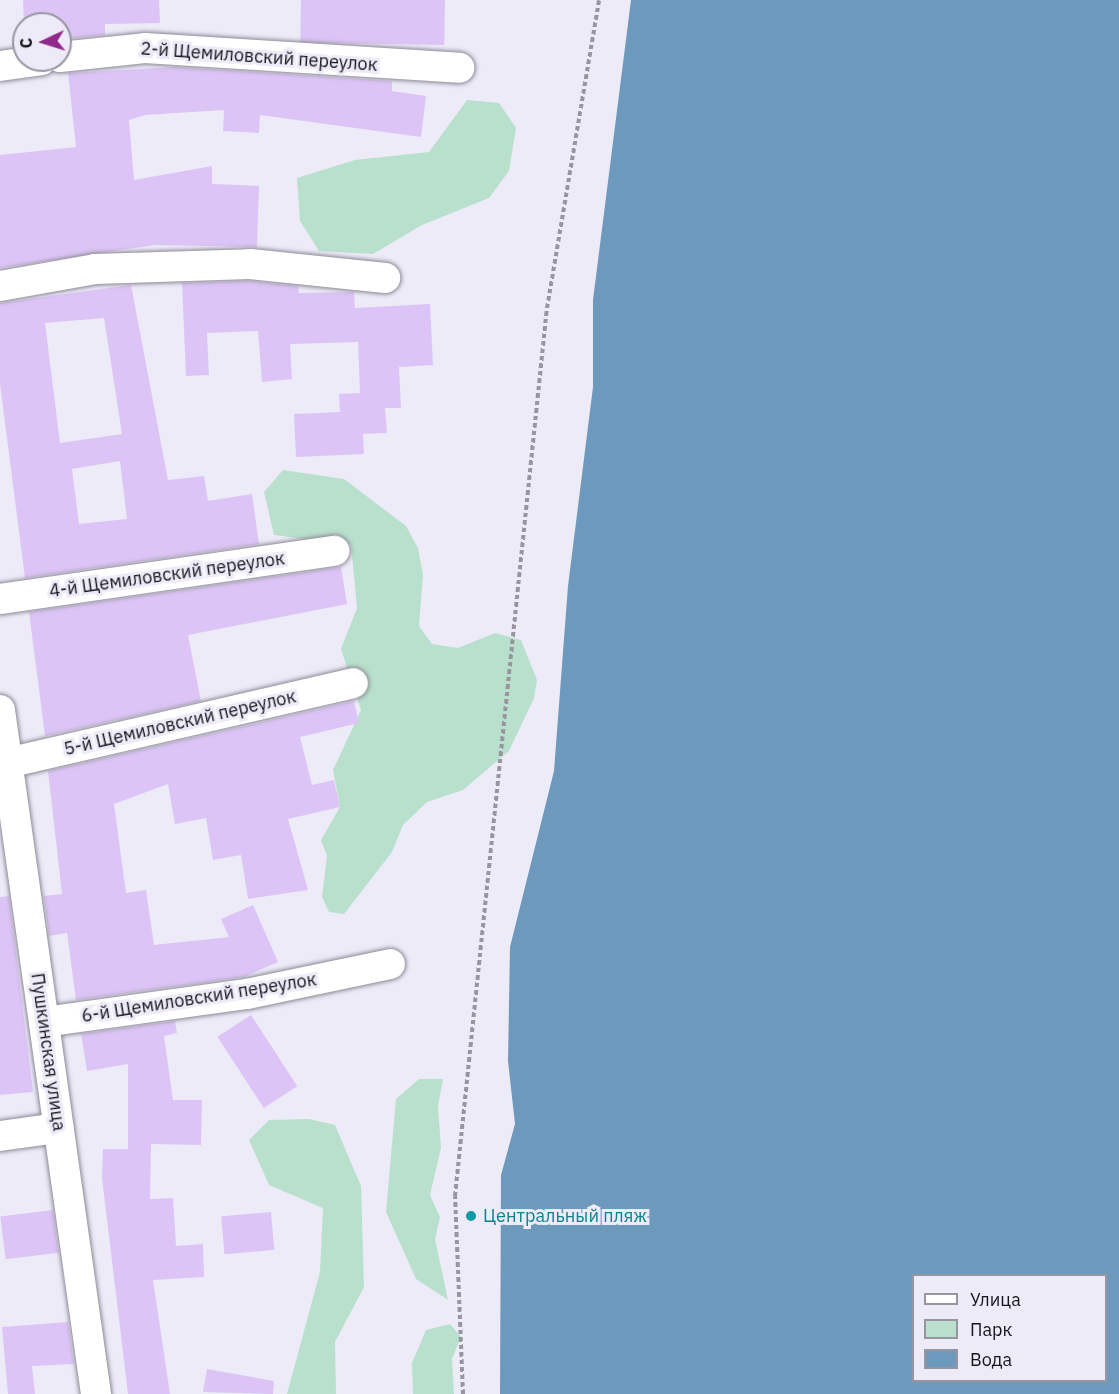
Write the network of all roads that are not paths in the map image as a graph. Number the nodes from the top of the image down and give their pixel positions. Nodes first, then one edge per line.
1 (72, 56) edge
2 (459, 68) dead end
3 (385, 278) dead end
4 (0, 286) edge
5 (335, 551) dead end
6 (0, 599) edge
7 (352, 683) dead end
8 (0, 710) edge
9 (8, 763) junction
10 (390, 964) dead end
11 (44, 1022) junction
12 (58, 1128) junction
13 (0, 1136) edge
14 (96, 1394) edge

1 - 2 street, 2-й Щемиловский переулок
3 - 4 street
5 - 6 street, 4-й Щемиловский переулок
7 - 9 street, 5-й Щемиловский переулок
8 - 9 street, Пушкинская улица
9 - 11 street, Пушкинская улица
10 - 11 street, 6-й Щемиловский переулок
11 - 12 street, Пушкинская улица
12 - 13 street
12 - 14 street, Пушкинская улица

